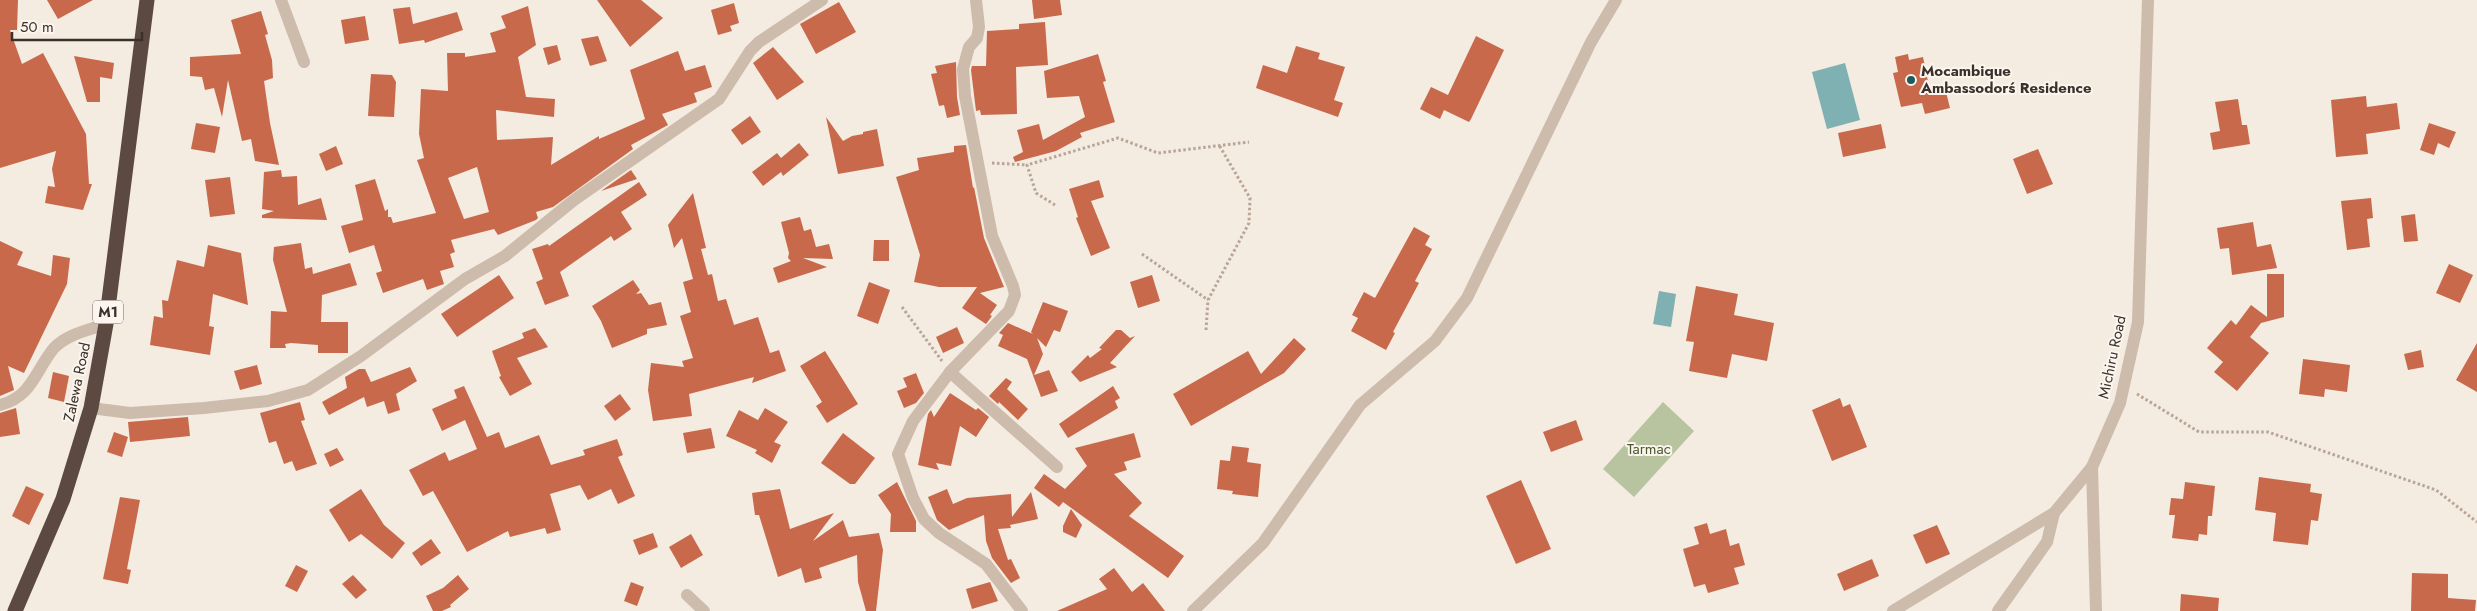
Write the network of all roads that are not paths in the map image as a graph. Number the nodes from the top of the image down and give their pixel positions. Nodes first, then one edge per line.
1 (147, 0) edge
2 (281, 0) edge
3 (822, 0) edge
4 (976, 0) edge
5 (1616, 0) edge
6 (2148, 0) edge
7 (304, 62) dead end
8 (106, 324) junction
9 (950, 372) junction
10 (0, 405) edge
11 (92, 408) junction
12 (1058, 467) dead end
13 (2092, 467) junction
14 (2054, 513) junction
15 (687, 595) dead end
16 (16, 611) edge
17 (704, 611) edge
18 (1022, 611) edge
19 (1193, 611) edge
20 (1893, 611) edge
21 (1998, 611) edge
22 (2096, 611) edge

1 - 8 highway, Zalewa Road / M1
2 - 7 street
3 - 11 street
4 - 9 street
5 - 19 street
6 - 13 street, Michiru Road
8 - 10 street
8 - 11 highway, Zalewa Road / M1
9 - 12 street
9 - 18 street
11 - 16 highway, Zalewa Road / M1
13 - 14 street, Michiru Road
13 - 22 street
14 - 20 street, Michiru Road
14 - 21 street
15 - 17 street

